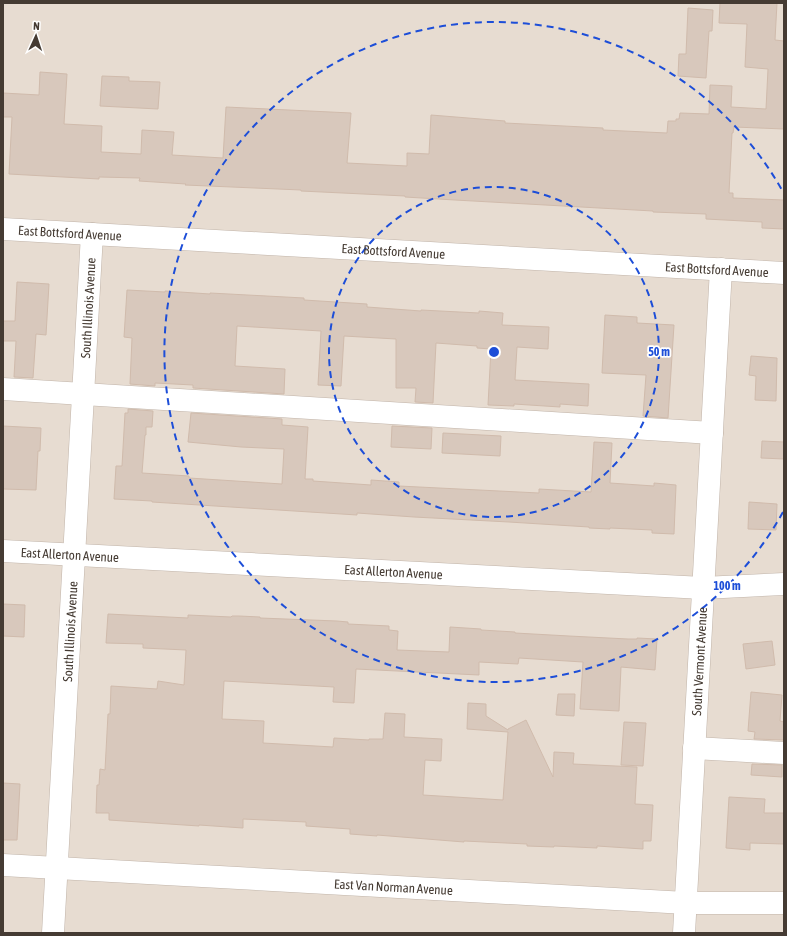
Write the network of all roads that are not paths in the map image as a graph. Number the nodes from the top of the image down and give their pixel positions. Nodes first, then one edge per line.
1 (3, 229) edge
2 (92, 234) junction
3 (721, 269) junction
4 (784, 273) edge
5 (3, 389) edge
6 (83, 394) junction
7 (712, 433) junction
8 (3, 551) edge
9 (74, 555) junction
10 (784, 584) edge
11 (703, 588) junction
12 (694, 748) junction
13 (784, 753) edge
14 (3, 865) edge
15 (56, 868) junction
16 (686, 903) junction
17 (784, 903) edge
18 (53, 933) edge
19 (684, 933) edge

1 - 2 street, East Bottsford Avenue
2 - 3 street, East Bottsford Avenue
2 - 6 street, South Illinois Avenue
3 - 4 street, East Bottsford Avenue
3 - 7 street, South Vermont Avenue
5 - 6 street
6 - 7 street
6 - 9 street, South Illinois Avenue
7 - 11 street, South Vermont Avenue
8 - 9 street, East Allerton Avenue
9 - 11 street, East Allerton Avenue
9 - 15 street, South Illinois Avenue
10 - 11 street, East Allerton Avenue
11 - 12 street, South Vermont Avenue
12 - 13 street
12 - 16 street, South Vermont Avenue
14 - 15 street, East Van Norman Avenue
15 - 16 street, East Van Norman Avenue
15 - 18 street, South Illinois Avenue
16 - 17 street, East Van Norman Avenue
16 - 19 street, South Vermont Avenue

